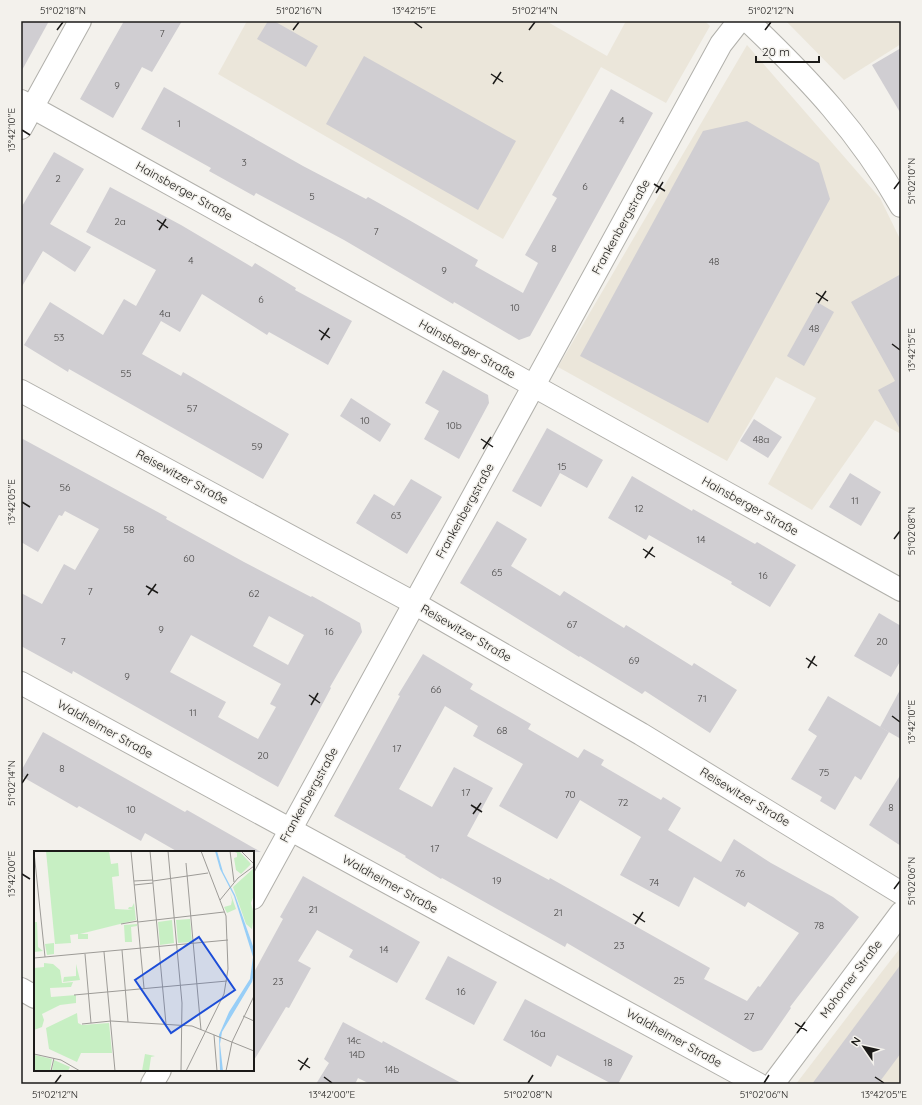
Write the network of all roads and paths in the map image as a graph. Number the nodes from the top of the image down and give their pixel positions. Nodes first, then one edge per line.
1 (80, 21) edge
2 (739, 21) edge
3 (748, 21) edge
4 (27, 104) edge
5 (21, 128) edge
6 (901, 206) edge
7 (533, 386) junction
8 (21, 390) edge
9 (901, 590) edge
10 (414, 603) junction
11 (21, 683) edge
12 (290, 830) junction
13 (901, 893) edge
14 (254, 896) edge
15 (901, 913) edge
16 (21, 989) edge
17 (34, 996) edge
18 (159, 1071) edge
19 (152, 1084) edge
20 (758, 1084) edge
21 (773, 1084) edge

1 - 4 street
2 - 7 street, Frankenbergstraße
3 - 6 street
4 - 5 street
4 - 7 street, Hainsberger Straße
7 - 9 street, Hainsberger Straße
7 - 10 street, Frankenbergstraße
8 - 10 street, Reisewitzer Straße
10 - 12 street, Frankenbergstraße
10 - 13 street, Reisewitzer Straße
11 - 12 street, Waldheimer Straße
12 - 14 street, Frankenbergstraße
12 - 20 street, Waldheimer Straße
15 - 21 street, Mohorner Straße
16 - 17 street
18 - 19 street

